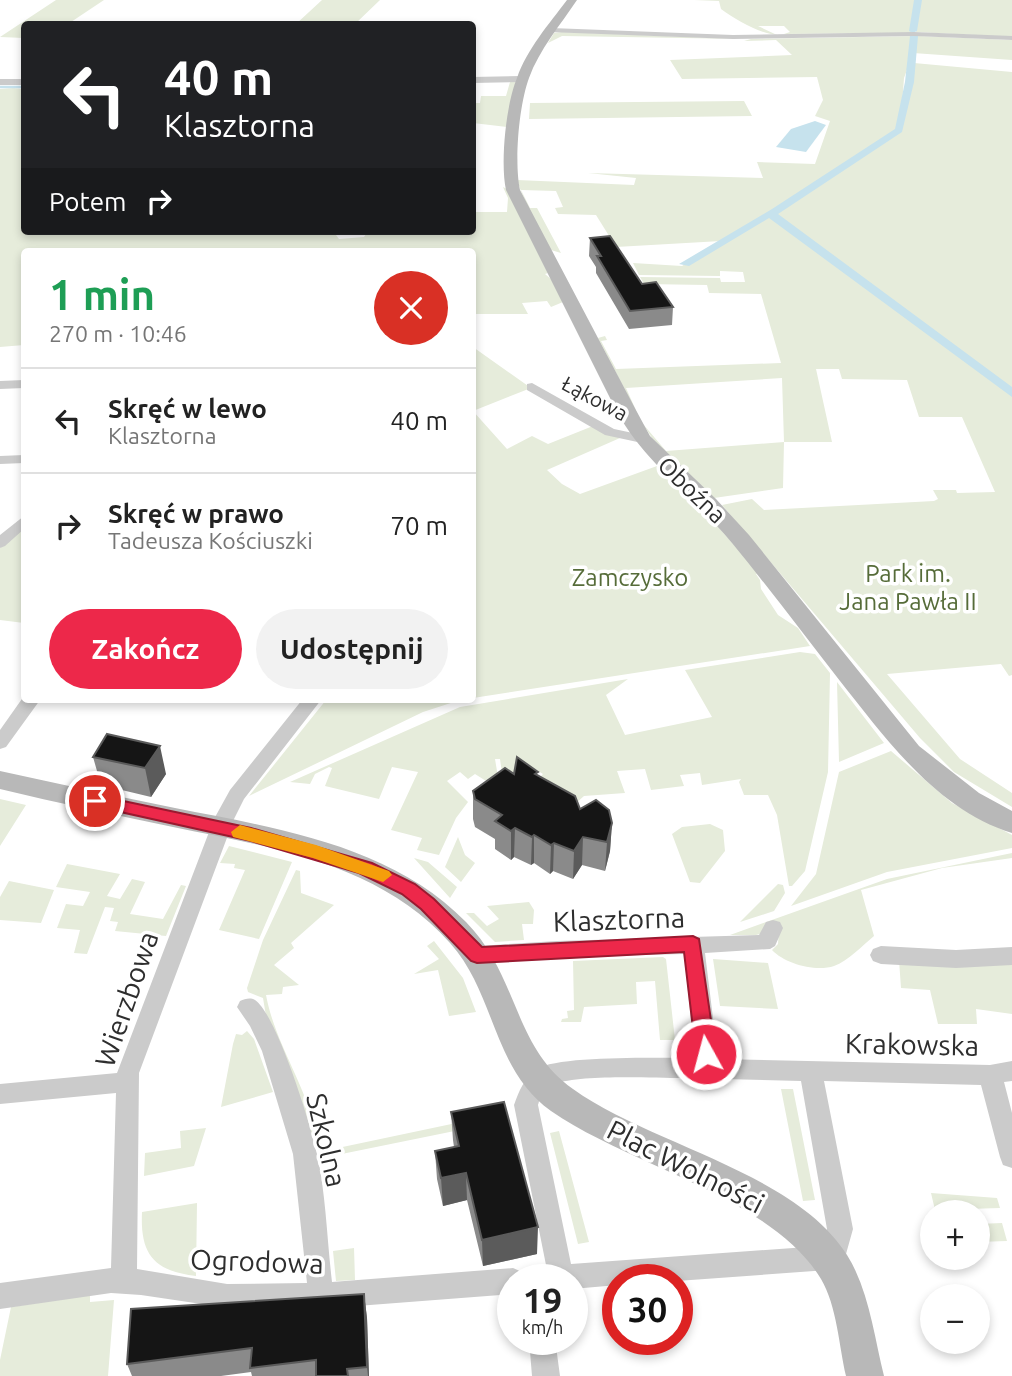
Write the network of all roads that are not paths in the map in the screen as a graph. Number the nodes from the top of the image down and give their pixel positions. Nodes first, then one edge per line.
1 (572, 0) edge
2 (551, 30) junction
3 (1012, 38) edge
4 (476, 79) edge
5 (522, 79) junction
6 (0, 82) edge
7 (21, 82) edge
8 (21, 384) edge
9 (0, 385) edge
10 (531, 387) dead end
11 (642, 439) junction
12 (21, 459) edge
13 (0, 460) edge
14 (21, 524) edge
15 (0, 543) edge
16 (29, 703) edge
17 (310, 703) edge
18 (0, 743) edge
19 (0, 780) edge
20 (1012, 823) edge
21 (221, 827) junction
22 (768, 935) dead end
23 (693, 944) junction
24 (477, 955) junction
25 (881, 956) dead end
26 (1012, 956) edge
27 (248, 1006) dead end
28 (708, 1069) junction
29 (811, 1072) junction
30 (1001, 1073) edge
31 (539, 1080) junction
32 (127, 1082) junction
33 (0, 1094) edge
34 (1012, 1156) edge
35 (828, 1258) junction
36 (541, 1264) edge
37 (588, 1275) edge
38 (129, 1281) junction
39 (497, 1282) edge
40 (321, 1295) junction
41 (0, 1296) edge
42 (543, 1355) edge
43 (545, 1376) edge
44 (865, 1376) edge

1 - 2 street
2 - 3 street
2 - 5 street
4 - 5 street
5 - 11 street, Oboźna
6 - 7 street
8 - 9 street
10 - 11 street, Łąkowa
11 - 20 street, Oboźna
12 - 13 street
14 - 15 street
16 - 18 street
17 - 21 street, Wierzbowa
19 - 21 street, Plac Wolności
21 - 24 street, Plac Wolności
21 - 32 street, Wierzbowa
22 - 23 street, Klasztorna
23 - 24 street, Klasztorna
23 - 28 street
24 - 31 street, Plac Wolności
25 - 26 street
27 - 40 street, Szkolna
28 - 29 street
28 - 31 street
29 - 30 street, Krakowska
29 - 35 street
30 - 34 street
31 - 35 street, Plac Wolności
31 - 36 street
32 - 33 street
32 - 38 street, Wierzbowa
35 - 37 street
35 - 44 street, Plac Wolności
38 - 40 street, Ogrodowa
38 - 41 street, Ogrodowa
39 - 40 street, Ogrodowa
42 - 43 street

